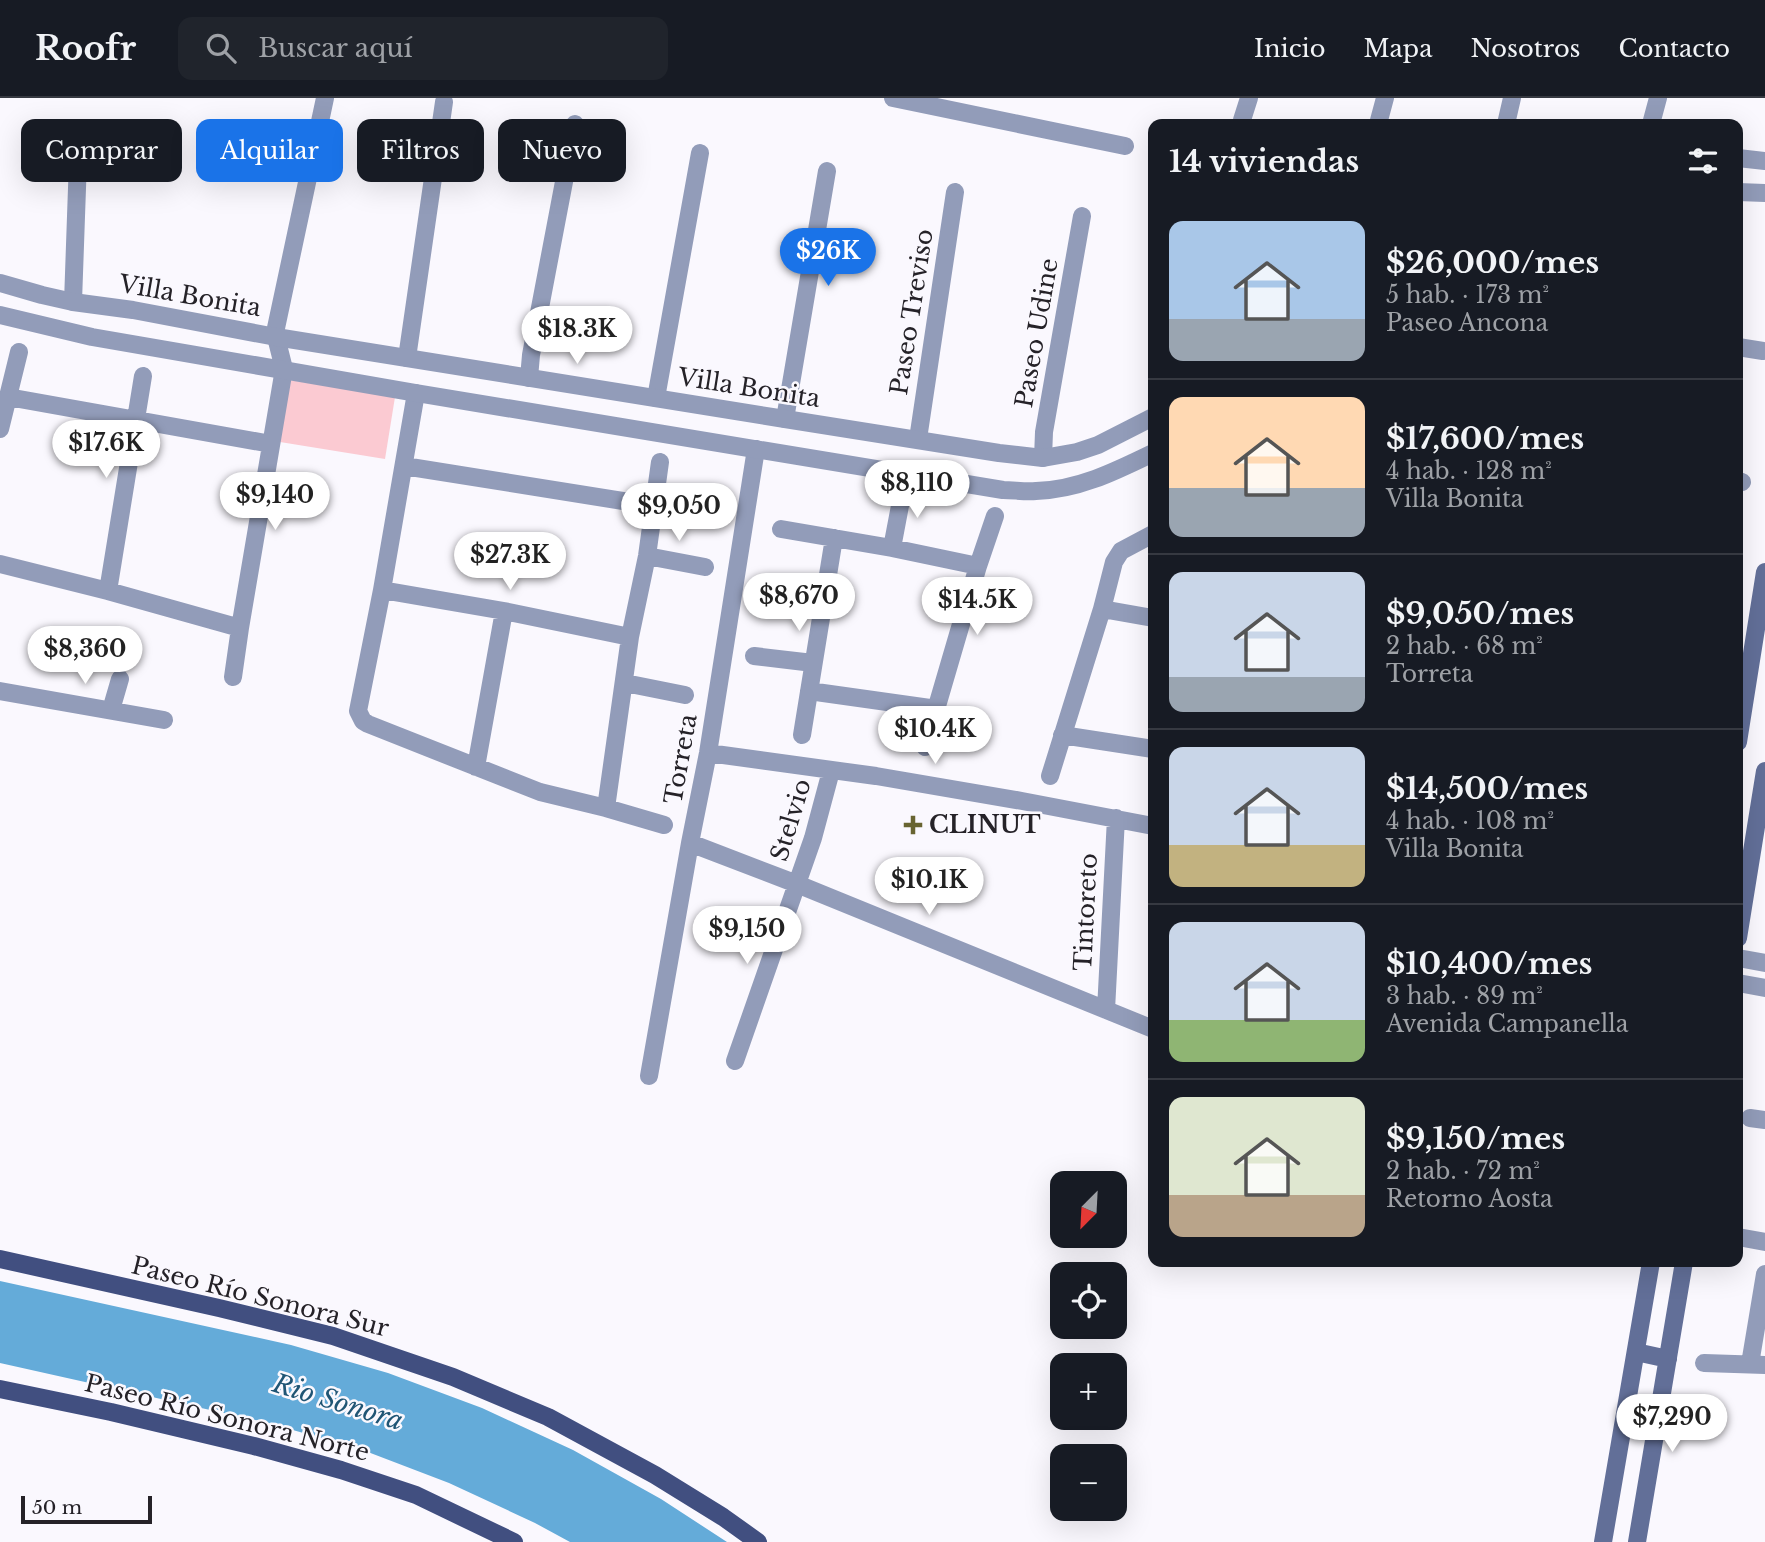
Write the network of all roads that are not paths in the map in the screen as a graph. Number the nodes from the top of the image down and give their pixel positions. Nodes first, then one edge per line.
1 (325, 98) edge
2 (893, 98) edge
3 (1249, 98) edge
4 (1385, 98) edge
5 (1512, 98) edge
6 (1658, 98) edge
7 (444, 102) dead end
8 (972, 106) edge
9 (1242, 119) edge
10 (1379, 119) edge
11 (1507, 119) edge
12 (1652, 119) edge
13 (1125, 146) dead end
14 (700, 153) dead end
15 (1743, 159) edge
16 (1765, 161) edge
17 (827, 171) dead end
18 (77, 182) edge
19 (564, 182) edge
20 (955, 192) dead end
21 (1743, 192) edge
22 (1765, 194) edge
23 (1082, 216) dead end
24 (0, 283) edge
25 (73, 302) junction
26 (0, 315) edge
27 (276, 337) junction
28 (1743, 348) edge
29 (1763, 351) dead end
30 (19, 352) dead end
31 (407, 358) junction
32 (284, 369) junction
33 (143, 376) dead end
34 (529, 378) junction
35 (416, 393) junction
36 (8, 397) junction
37 (656, 398) junction
38 (785, 419) junction
39 (1148, 420) edge
40 (135, 421) junction
41 (0, 429) edge
42 (918, 439) junction
43 (271, 444) junction
44 (756, 449) junction
45 (1148, 456) edge
46 (1043, 458) junction
47 (660, 462) dead end
48 (404, 467) junction
49 (906, 474) junction
50 (654, 506) junction
51 (995, 516) dead end
52 (782, 529) dead end
53 (1148, 537) edge
54 (834, 538) junction
55 (892, 548) junction
56 (647, 556) junction
57 (0, 564) edge
58 (978, 566) junction
59 (705, 567) dead end
60 (1765, 572) edge
61 (382, 590) junction
62 (107, 591) junction
63 (1102, 609) junction
64 (504, 611) junction
65 (1148, 617) edge
66 (240, 628) junction
67 (630, 637) junction
68 (754, 656) dead end
69 (813, 663) junction
70 (233, 677) dead end
71 (121, 679) dead end
72 (625, 683) junction
73 (0, 691) edge
74 (809, 691) junction
75 (685, 695) dead end
76 (937, 709) junction
77 (111, 710) junction
78 (1743, 711) edge
79 (164, 720) dead end
80 (802, 735) dead end
81 (1062, 735) junction
82 (925, 747) dead end
83 (1148, 748) edge
84 (708, 753) junction
85 (477, 766) junction
86 (831, 771) junction
87 (1765, 771) edge
88 (1050, 776) dead end
89 (606, 808) junction
90 (1116, 818) junction
91 (664, 825) dead end
92 (1148, 825) edge
93 (1761, 825) edge
94 (690, 843) junction
95 (797, 884) junction
96 (1743, 913) edge
97 (1743, 959) edge
98 (1765, 963) edge
99 (1743, 984) edge
100 (1765, 988) edge
101 (1105, 1010) junction
102 (1148, 1027) edge
103 (735, 1061) dead end
104 (649, 1076) dead end
105 (1743, 1238) edge
106 (1765, 1242) edge
107 (0, 1259) edge
108 (1650, 1267) edge
109 (1683, 1267) edge
110 (1765, 1274) edge
111 (1636, 1352) junction
112 (1668, 1359) junction
113 (1704, 1363) dead end
114 (1758, 1365) edge
115 (0, 1389) edge
116 (514, 1542) edge
117 (758, 1542) edge
118 (1603, 1542) edge
119 (1637, 1542) edge

1 - 27 street
2 - 8 street
3 - 9 street
4 - 10 street
5 - 11 street
6 - 12 street
7 - 31 street
8 - 13 street
14 - 37 street
15 - 16 street
17 - 38 street
18 - 25 street
19 - 34 street
20 - 42 street, Paseo Treviso
21 - 22 street
23 - 46 street, Paseo Udine
24 - 25 street, Villa Bonita
25 - 27 street, Villa Bonita
26 - 32 street
27 - 31 street, Villa Bonita
27 - 32 street
28 - 29 street
30 - 36 street
31 - 34 street, Villa Bonita
32 - 35 street
32 - 43 street
33 - 40 street
34 - 37 street, Villa Bonita
35 - 44 street
35 - 48 street
36 - 40 street
36 - 41 street
37 - 38 street, Villa Bonita
38 - 42 street, Villa Bonita
39 - 46 street, Villa Bonita
40 - 43 street
40 - 62 street
42 - 46 street, Villa Bonita
43 - 66 street
44 - 49 street
44 - 84 street, Torreta
45 - 49 street
47 - 50 street
48 - 50 street
48 - 61 street
49 - 55 street
50 - 56 street
51 - 58 street
52 - 54 street
53 - 63 street
54 - 55 street
54 - 69 street
55 - 58 street
56 - 59 street
56 - 67 street
57 - 62 street
58 - 76 street
60 - 78 main road
61 - 64 street
61 - 85 street
62 - 66 street
63 - 65 street
63 - 81 street
64 - 67 street
64 - 85 street
66 - 70 street
67 - 72 street
68 - 69 street
69 - 74 street
71 - 77 street
72 - 75 street
72 - 89 street
73 - 77 street
74 - 76 street
74 - 80 street
76 - 82 street
77 - 79 street
81 - 83 street
81 - 88 street
84 - 86 street
84 - 94 street, Torreta
85 - 89 street
86 - 90 street
86 - 95 street, Stelvio
87 - 93 main road
89 - 91 street
90 - 92 street
90 - 101 street, Tintoreto
93 - 96 main road
94 - 95 street
94 - 104 street, Torreta
95 - 101 street
95 - 103 street, Stelvio
97 - 98 street
99 - 100 street
101 - 102 street
105 - 106 street
107 - 117 main road, Paseo Río Sonora Sur
108 - 111 main road
109 - 112 main road
110 - 114 street
111 - 112 main road
111 - 118 main road
112 - 119 main road
113 - 114 street
115 - 116 main road, Paseo Río Sonora Norte

